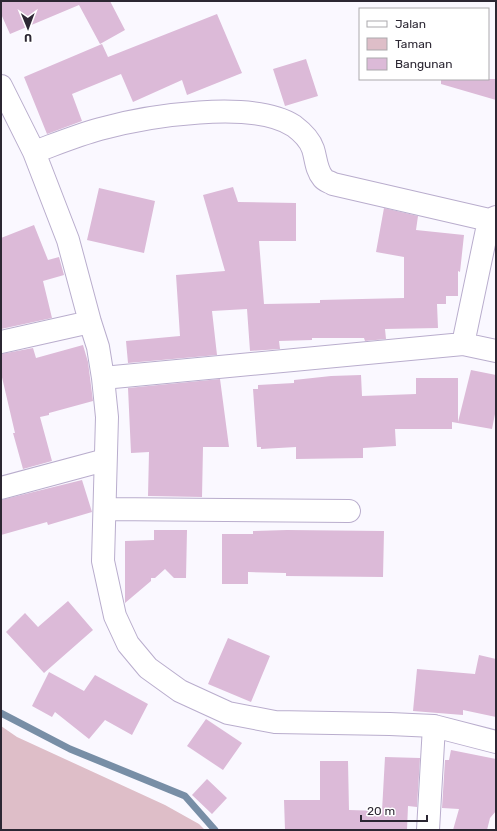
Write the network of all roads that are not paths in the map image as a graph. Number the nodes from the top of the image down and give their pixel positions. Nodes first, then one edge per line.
1 (1, 86) edge
2 (34, 152) junction
3 (493, 218) edge
4 (90, 322) junction
5 (1, 342) edge
6 (463, 344) junction
7 (496, 351) edge
8 (103, 378) junction
9 (105, 460) junction
10 (1, 488) edge
11 (105, 509) junction
12 (349, 511) dead end
13 (434, 726) junction
14 (496, 742) edge
15 (428, 830) edge

1 - 2 street
2 - 3 street
2 - 4 street
3 - 6 street
4 - 5 street
4 - 8 street
6 - 7 street
6 - 8 street
8 - 9 street
9 - 10 street
9 - 11 street
11 - 12 street
11 - 13 street
13 - 14 street
13 - 15 street

